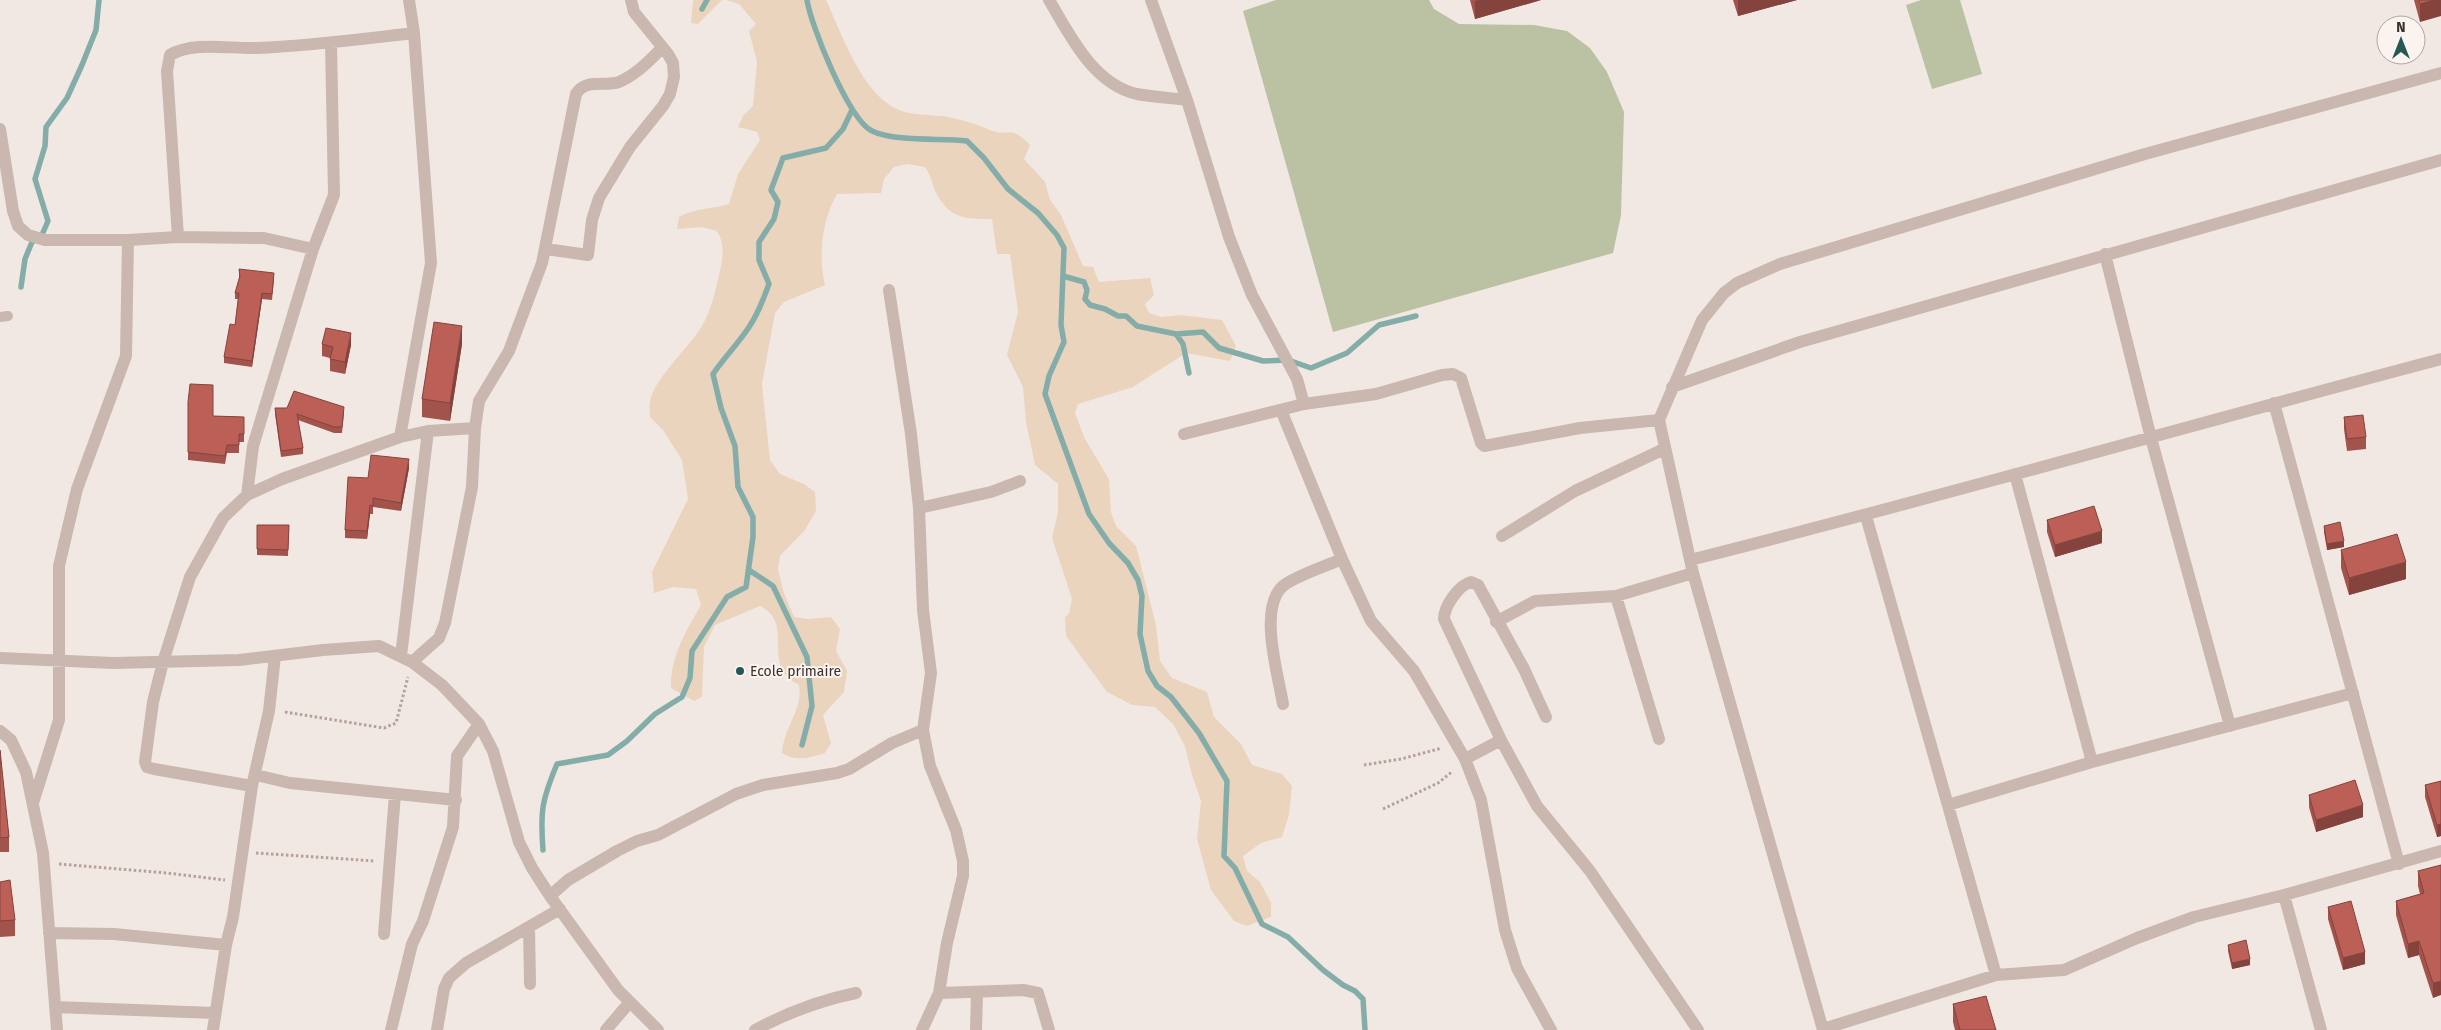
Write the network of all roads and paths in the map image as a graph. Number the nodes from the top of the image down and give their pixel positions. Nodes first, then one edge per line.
1 (409, 0) edge
2 (631, 0) edge
3 (1049, 0) edge
4 (1151, 0) edge
5 (414, 33) junction
6 (330, 43) junction
7 (662, 48) junction
8 (2441, 73) edge
9 (1187, 100) junction
10 (0, 129) edge
11 (2441, 160) edge
12 (178, 237) junction
13 (128, 240) junction
14 (313, 249) junction
15 (546, 249) junction
16 (2105, 254) junction
17 (890, 290) dead end
18 (2441, 360) edge
19 (1672, 387) junction
20 (2274, 403) junction
21 (1304, 404) junction
22 (1281, 410) junction
23 (1659, 420) junction
24 (475, 428) junction
25 (428, 432) junction
26 (1184, 434) dead end
27 (400, 437) junction
28 (2151, 438) junction
29 (1664, 449) junction
30 (2015, 474) junction
31 (1020, 481) dead end
32 (247, 495) junction
33 (919, 508) junction
34 (1866, 516) junction
35 (1502, 536) dead end
36 (1342, 559) junction
37 (1690, 560) junction
38 (1693, 573) junction
39 (1616, 596) junction
40 (1496, 622) junction
41 (275, 656) junction
42 (0, 658) edge
43 (406, 659) junction
44 (59, 661) junction
45 (163, 662) junction
46 (2353, 694) junction
47 (1283, 704) dead end
48 (269, 711) junction
49 (1546, 717) dead end
50 (479, 724) junction
51 (2230, 726) junction
52 (923, 730) junction
53 (0, 731) edge
54 (1659, 739) dead end
55 (1501, 740) junction
56 (1457, 743) junction
57 (1465, 758) junction
58 (2092, 762) junction
59 (1364, 765) dead end
60 (254, 781) junction
61 (395, 794) junction
62 (456, 800) junction
63 (33, 802) junction
64 (1948, 805) junction
65 (1383, 809) dead end
66 (243, 851) junction
67 (2441, 851) edge
68 (390, 862) junction
69 (44, 863) junction
70 (2399, 864) junction
71 (239, 882) junction
72 (2284, 895) junction
73 (550, 896) junction
74 (560, 909) junction
75 (529, 928) junction
76 (49, 933) junction
77 (384, 934) dead end
78 (226, 946) junction
79 (1996, 975) junction
80 (530, 984) dead end
81 (856, 993) dead end
82 (939, 993) junction
83 (977, 993) junction
84 (629, 1003) junction
85 (55, 1007) junction
86 (216, 1014) junction
87 (57, 1030) edge
88 (213, 1030) edge
89 (391, 1030) edge
90 (437, 1030) edge
91 (606, 1030) edge
92 (658, 1030) edge
93 (756, 1030) edge
94 (922, 1030) edge
95 (976, 1030) edge
96 (1048, 1030) edge
97 (1551, 1030) edge
98 (1698, 1030) edge
99 (1823, 1030) edge
100 (2321, 1030) edge

1 - 5 street
2 - 7 street
3 - 9 street
4 - 9 street
5 - 6 street
5 - 27 street
6 - 12 street
6 - 14 street
7 - 15 street
7 - 15 street
8 - 19 street
9 - 21 street
10 - 13 street
11 - 16 street
12 - 13 street
12 - 14 street
13 - 44 street
14 - 32 street
15 - 24 street
16 - 19 street
16 - 28 street
17 - 33 street
18 - 20 street
19 - 23 street
20 - 28 street
20 - 46 street
21 - 22 street
21 - 23 street
22 - 26 street
22 - 36 street
23 - 29 street
24 - 25 street
24 - 43 street
25 - 27 street
25 - 43 street
27 - 32 street
28 - 30 street
28 - 51 street
29 - 35 street
29 - 37 street
30 - 34 street
30 - 58 street
31 - 33 street
32 - 45 street
33 - 52 street
34 - 37 street
34 - 64 street
36 - 47 street
36 - 56 street
37 - 38 street
38 - 39 street
38 - 99 street
39 - 40 street
39 - 54 street
40 - 49 street
40 - 55 street
41 - 43 street
41 - 45 street
41 - 48 street
42 - 44 street
43 - 48 path
43 - 50 street
44 - 45 street
44 - 63 street
45 - 60 street
46 - 51 street
46 - 70 street
48 - 60 street
50 - 62 street
50 - 73 street
51 - 58 street
52 - 73 street
52 - 82 street
53 - 63 street
55 - 57 street
55 - 98 street
56 - 57 street
56 - 59 path
57 - 65 path
57 - 97 street
58 - 64 street
60 - 61 street
60 - 66 street
61 - 62 street
61 - 68 street
62 - 89 street
63 - 69 street
64 - 79 street
66 - 68 path
66 - 71 street
67 - 70 street
68 - 77 street
69 - 71 path
69 - 76 street
70 - 72 street
71 - 78 street
72 - 79 street
72 - 100 street
73 - 74 street
74 - 75 street
74 - 84 street
75 - 80 street
75 - 90 street
76 - 78 street
76 - 85 street
78 - 86 street
79 - 99 street
81 - 93 street
82 - 83 street
82 - 94 street
83 - 95 street
83 - 96 street
84 - 91 street
84 - 92 street
85 - 86 street
85 - 87 street
86 - 88 street

